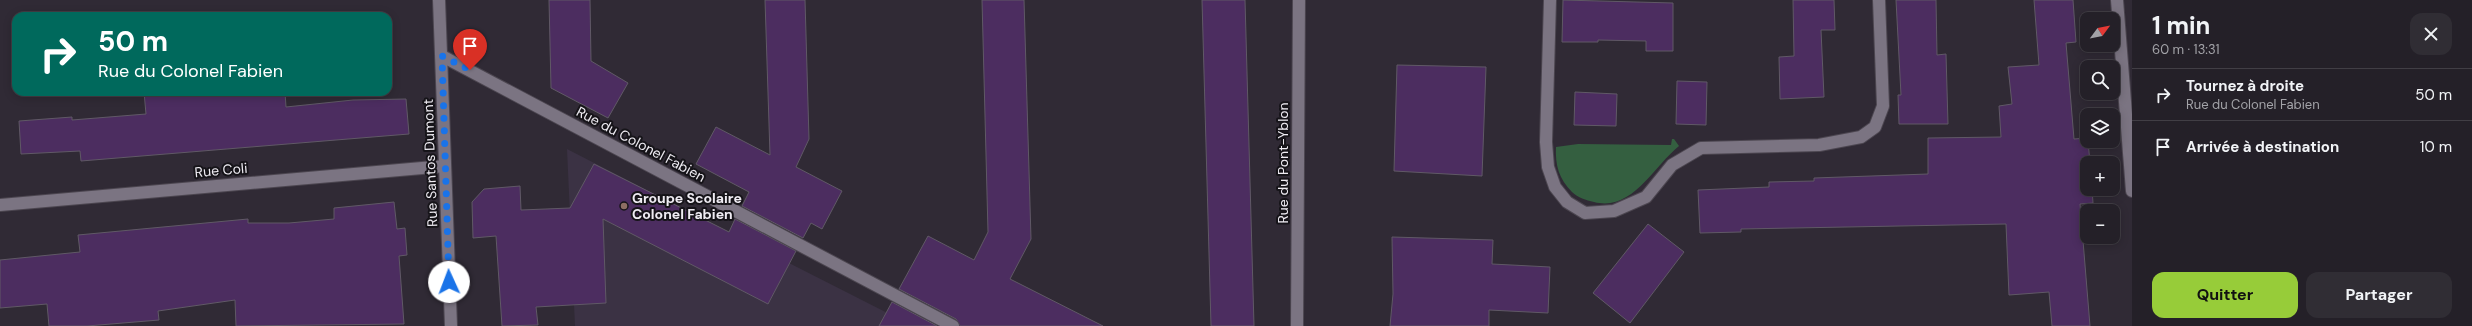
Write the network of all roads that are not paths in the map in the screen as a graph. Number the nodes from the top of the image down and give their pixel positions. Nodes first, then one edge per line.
1 (438, 0) edge
2 (1299, 0) edge
3 (1550, 0) edge
4 (1879, 0) edge
5 (2117, 0) edge
6 (442, 56) junction
7 (445, 166) junction
8 (2132, 191) edge
9 (0, 205) edge
10 (451, 326) edge
11 (953, 326) edge
12 (1297, 326) edge

1 - 6 street, Rue Santos Dumont
2 - 12 street, Rue du Pont-Yblon
3 - 4 street
5 - 8 street
6 - 7 street, Rue Santos Dumont
6 - 11 street, Rue du Colonel Fabien
7 - 9 street, Rue Coli
7 - 10 street, Rue Santos Dumont

